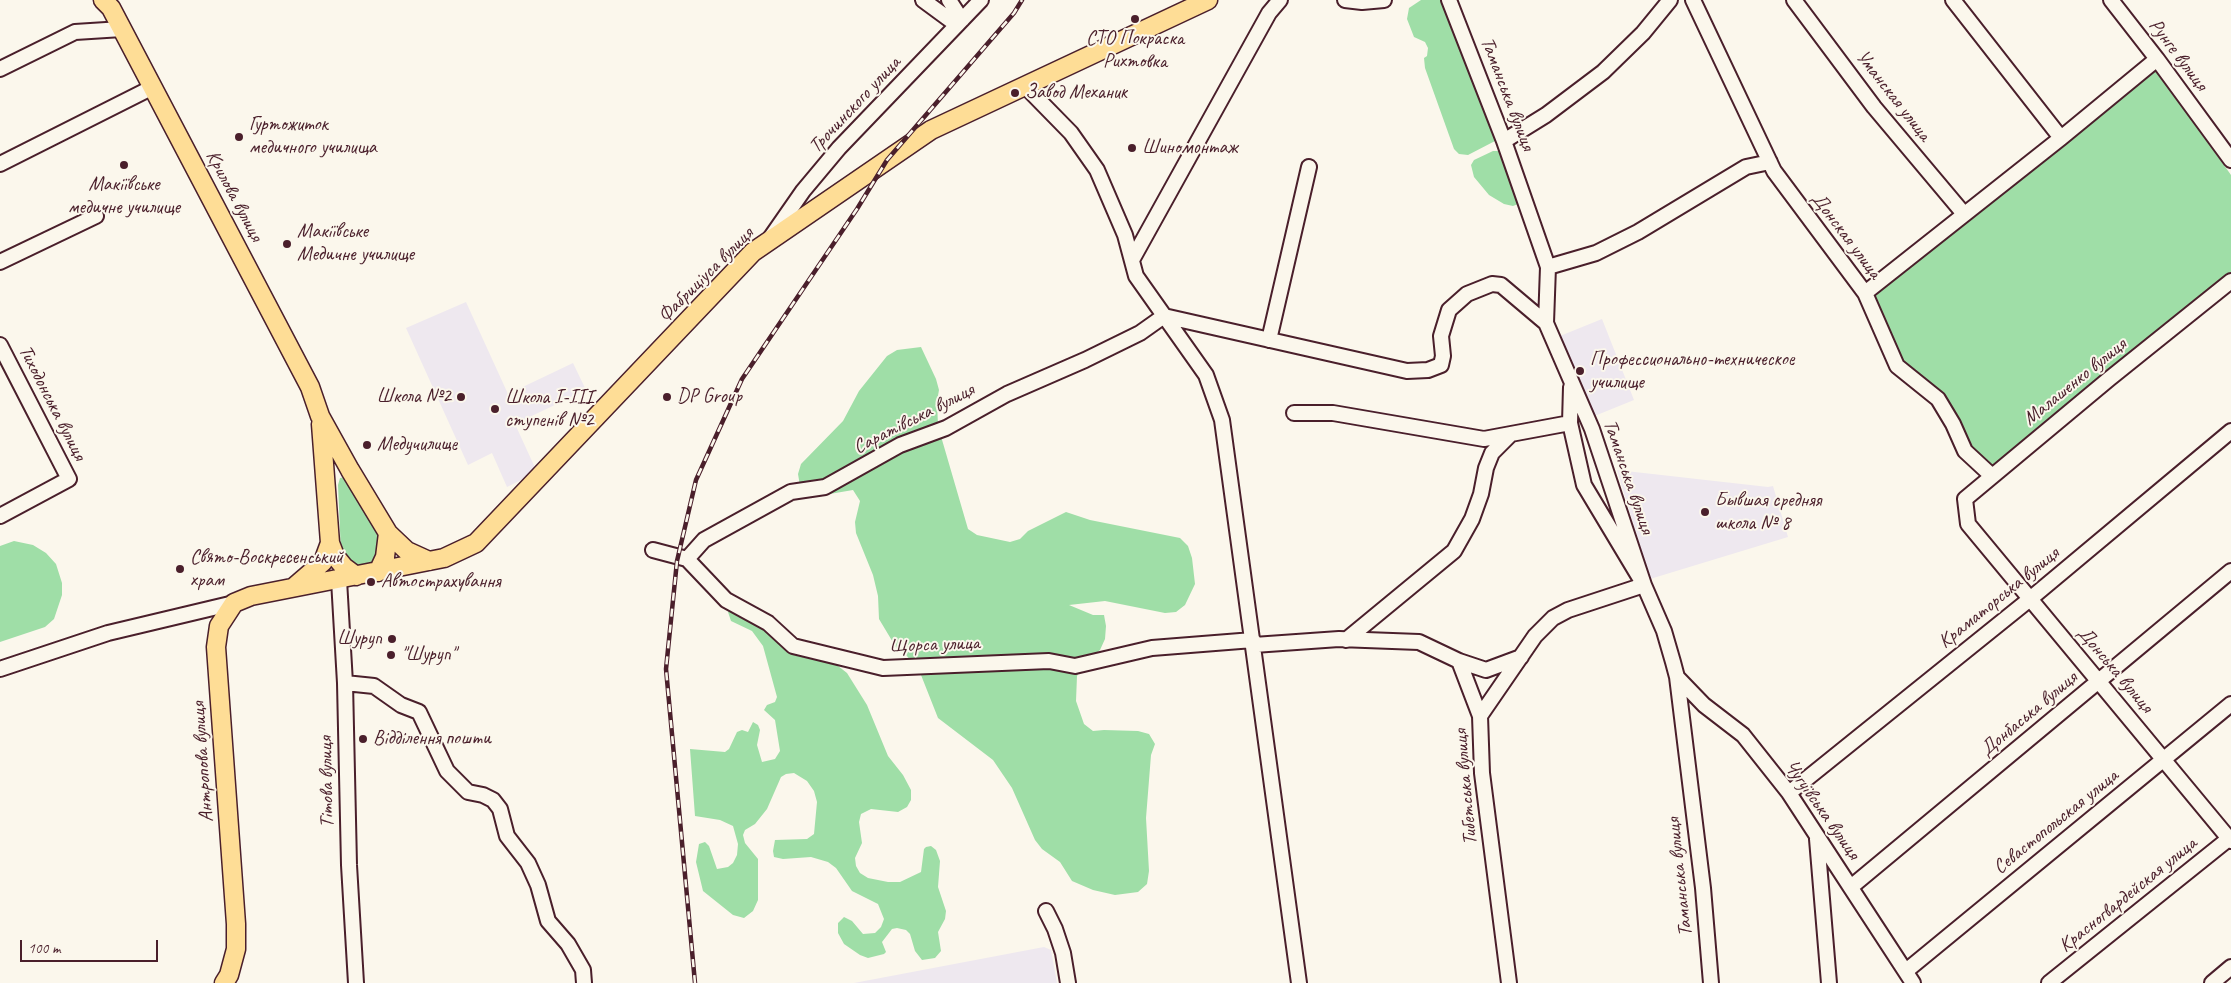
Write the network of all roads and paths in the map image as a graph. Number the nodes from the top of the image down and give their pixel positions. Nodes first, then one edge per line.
1 (103, 0) edge
2 (923, 0) edge
3 (948, 0) edge
4 (981, 0) edge
5 (1208, 0) edge
6 (1280, 0) edge
7 (1345, 0) edge
8 (1384, 0) edge
9 (1449, 0) edge
10 (1670, 0) edge
11 (1693, 0) edge
12 (1794, 0) edge
13 (1953, 0) edge
14 (2111, 0) edge
15 (959, 22) junction
16 (122, 29) junction
17 (2157, 58) junction
18 (0, 69) edge
19 (1025, 86) junction
20 (153, 87) junction
21 (2061, 138) junction
22 (1504, 141) junction
23 (2231, 160) edge
24 (1770, 162) junction
25 (0, 164) edge
26 (1309, 167) dead end
27 (1964, 214) junction
28 (96, 216) dead end
29 (766, 243) junction
30 (1132, 260) junction
31 (0, 262) edge
32 (1548, 268) junction
33 (2231, 281) edge
34 (1865, 293) junction
35 (1164, 316) junction
36 (1546, 323) junction
37 (1270, 340) junction
38 (0, 345) edge
39 (1571, 382) junction
40 (1294, 413) dead end
41 (320, 416) junction
42 (1570, 423) junction
43 (2231, 431) edge
44 (1510, 435) junction
45 (350, 470) junction
46 (326, 476) junction
47 (1992, 476) junction
48 (0, 516) edge
49 (1968, 524) joint
50 (388, 533) junction
51 (330, 542) junction
52 (653, 550) dead end
53 (687, 559) junction
54 (429, 562) junction
55 (2231, 570) edge
56 (378, 572) junction
57 (356, 576) junction
58 (339, 580) junction
59 (1644, 585) junction
60 (294, 587) junction
61 (2030, 599) junction
62 (234, 603) junction
63 (1346, 640) junction
64 (1253, 642) junction
65 (1521, 657) junction
66 (1459, 661) junction
67 (0, 669) edge
68 (1677, 677) junction
69 (2099, 682) junction
70 (345, 683) junction
71 (2231, 704) edge
72 (1480, 716) junction
73 (2163, 759) junction
74 (1789, 793) junction
75 (1817, 836) junction
76 (2230, 839) edge
77 (1851, 887) junction
78 (1046, 911) dead end
79 (2231, 967) edge
80 (1910, 977) edge
81 (224, 983) edge
82 (356, 983) edge
83 (584, 983) edge
84 (1068, 983) edge
85 (1299, 983) edge
86 (1509, 983) edge
87 (1712, 983) edge
88 (1829, 983) edge
89 (2049, 983) edge
90 (2212, 983) edge

1 - 16 main road, Крилова вулиця
2 - 15 street
3 - 15 street
4 - 15 street, Трочинского улица
5 - 19 main road, Фабриціуса вулиця
6 - 30 street
7 - 8 street
9 - 22 street, Таманська вулиця
10 - 22 street
11 - 24 street, Донская улица
12 - 27 street, Уманская улица
13 - 21 street
14 - 17 street, Рунге вулиця
15 - 29 street, Трочинского улица
16 - 18 street
16 - 20 main road, Крилова вулиця
17 - 21 street
17 - 23 street, Рунге вулиця
19 - 29 main road, Фабриціуса вулиця
19 - 30 street
20 - 25 street
20 - 41 main road, Крилова вулиця
21 - 27 street
22 - 32 street, Таманська вулиця
24 - 32 street
24 - 34 street, Донская улица
26 - 37 street
27 - 34 street
28 - 31 street
29 - 54 main road, Фабриціуса вулиця
30 - 35 street
32 - 36 street, Таманська вулиця
33 - 47 street, Малашенко вулиця
34 - 47 street, Донская улица
35 - 37 street
35 - 53 street, Саратівська вулиця
35 - 64 street
36 - 37 street
36 - 39 street, Таманська вулиця
38 - 48 street, Тиходонська вулиця
39 - 42 street
39 - 59 street, Таманська вулиця
40 - 44 street
41 - 45 main road
41 - 46 main road
42 - 44 street
42 - 59 street
43 - 61 street, Краматорська вулиця
44 - 63 street
45 - 46 main road
45 - 50 main road
46 - 51 main road
47 - 49 street, Малашенко вулиця
49 - 61 street, Донська вулиця
50 - 54 main road
50 - 56 main road
51 - 57 main road
51 - 60 main road
52 - 53 street
53 - 64 street, Щорса улица
54 - 56 main road, Фабриціуса вулиця
55 - 69 street, Донбаська вулиця
56 - 57 main road, Фабриціуса вулиця
57 - 58 main road, Фабриціуса вулиця
58 - 60 main road, Фабриціуса вулиця
58 - 70 street, Тітова вулиця
59 - 65 street, Тибетська вулиця
59 - 68 street, Таманська вулиця
60 - 62 main road
61 - 69 street, Донська вулиця
61 - 74 street, Краматорська вулиця
62 - 67 street
62 - 81 main road, Антропова вулиця
63 - 64 street, Щорса улица
63 - 66 street, Щорса улица
64 - 85 street
65 - 66 street, Щорса улица
65 - 72 street, Тибетська вулиця
66 - 72 street
68 - 74 street, Чугуївська вулиця
68 - 87 street, Таманська вулиця
69 - 73 street, Донська вулиця
69 - 77 street, Донбаська вулиця
70 - 82 street, Тітова вулиця
70 - 83 street
71 - 73 street, Севастопольская улица
72 - 86 street, Тибетська вулиця
73 - 76 street, Донська вулиця
73 - 80 street, Севастопольская улица
74 - 75 street, Чугуївська вулиця
75 - 77 street, Чугуївська вулиця
75 - 88 street
76 - 89 street, Красногвардейская улица
77 - 80 street, Чугуївська вулиця
78 - 84 street
79 - 90 street

